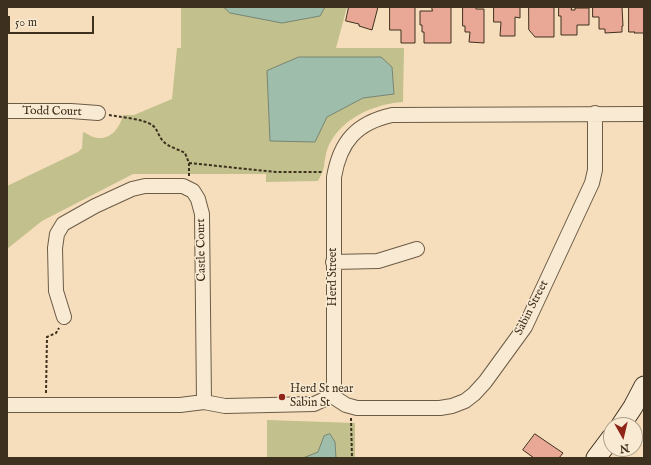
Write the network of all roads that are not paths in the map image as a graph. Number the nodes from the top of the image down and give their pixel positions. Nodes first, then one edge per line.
1 (7, 111) edge
2 (98, 113) road end
3 (595, 113) junction
4 (644, 114) edge
5 (417, 249) dead end
6 (333, 262) junction
7 (64, 317) road end
8 (644, 386) edge
9 (329, 394) junction
10 (204, 402) junction
11 (7, 405) edge
12 (626, 417) edge
13 (603, 449) edge
14 (596, 458) edge

1 - 2 street, Todd Court
3 - 4 street, Herd Street
3 - 6 street, Herd Street
3 - 9 street, Sabin Street
5 - 6 street
6 - 9 street, Herd Street
7 - 10 street, Castle Court
8 - 12 street
9 - 10 street
10 - 11 street
13 - 14 street

